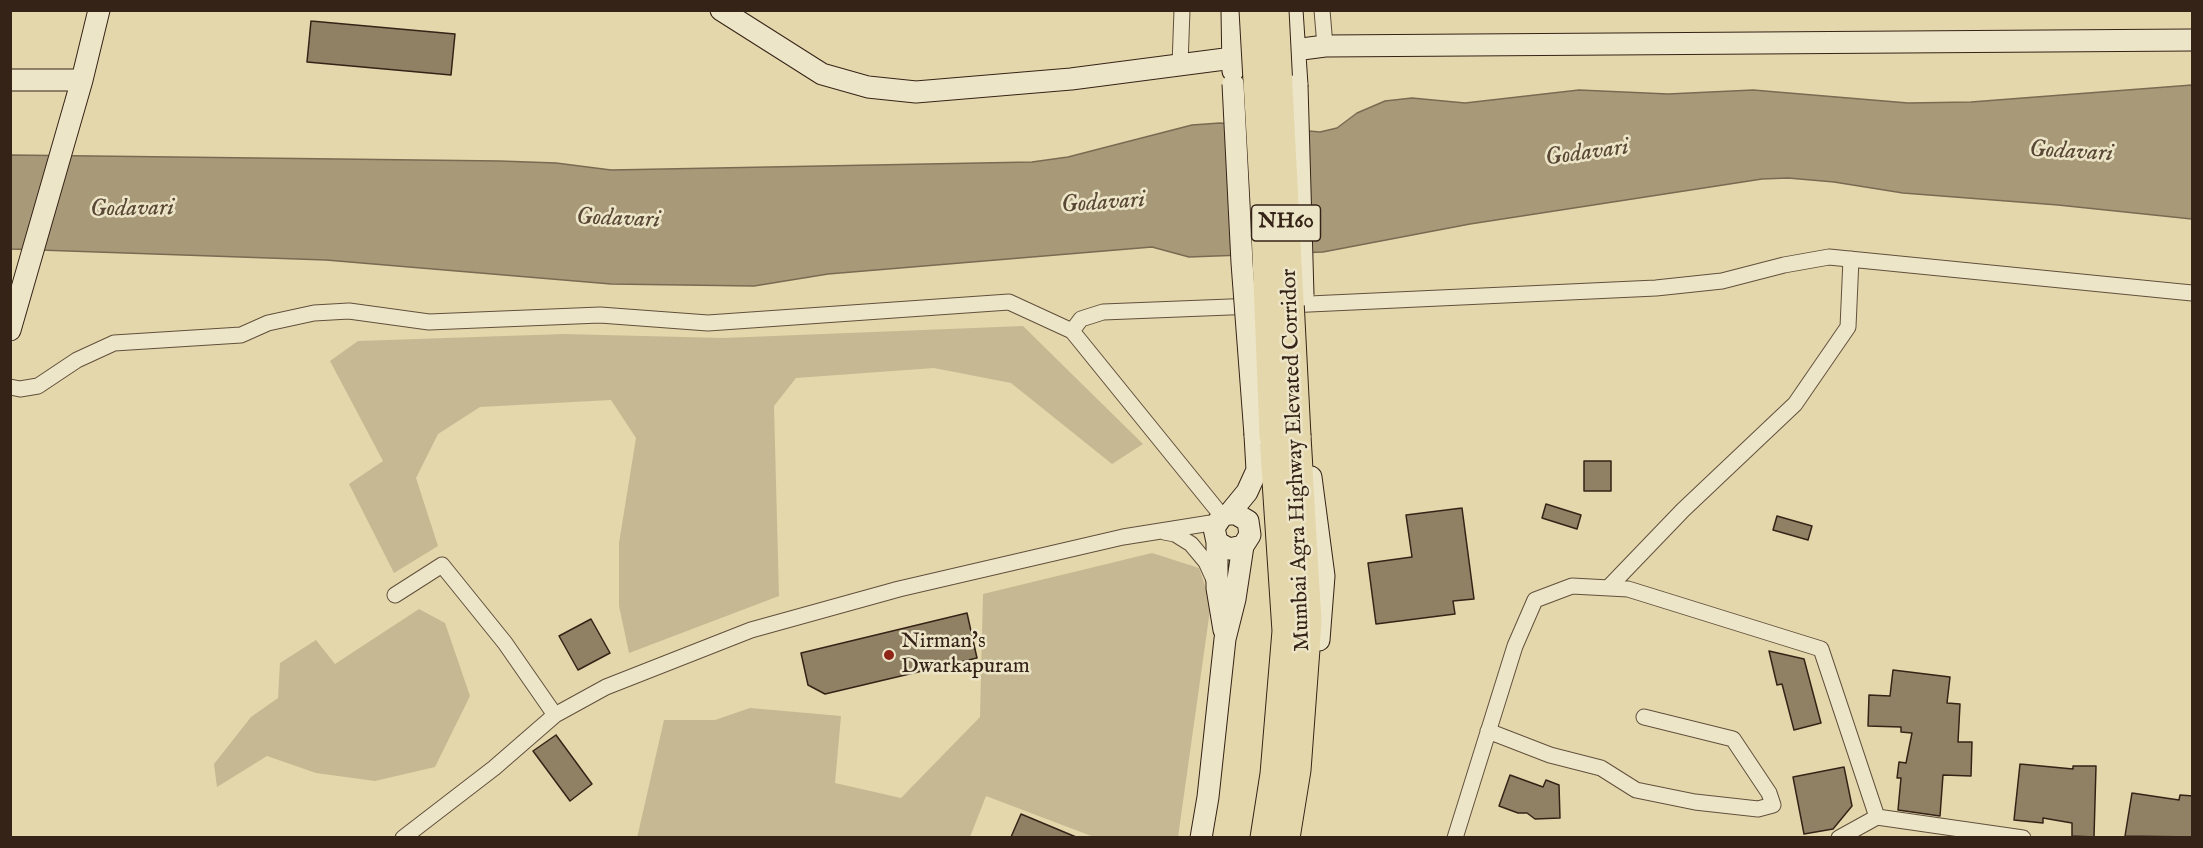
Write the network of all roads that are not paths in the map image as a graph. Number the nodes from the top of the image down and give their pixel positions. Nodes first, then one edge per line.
1 (99, 10) edge
2 (721, 10) edge
3 (1182, 10) edge
4 (1232, 10) edge
5 (1253, 10) edge
6 (1275, 10) edge
7 (1292, 10) edge
8 (1322, 10) edge
9 (2193, 40) edge
10 (1325, 46) junction
11 (1294, 51) junction
12 (1233, 58) junction
13 (1180, 65) junction
14 (10, 80) edge
15 (82, 80) junction
16 (1851, 259) junction
17 (2193, 293) edge
18 (10, 330) edge
19 (1071, 331) junction
20 (10, 387) edge
21 (1221, 523) junction
22 (1155, 531) junction
23 (1185, 540) junction
24 (1243, 546) junction
25 (1217, 588) junction
26 (1608, 588) junction
27 (395, 595) dead end
28 (1225, 639) junction
29 (555, 715) junction
30 (1644, 717) dead end
31 (1488, 731) junction
32 (1877, 817) junction
33 (403, 837) edge
34 (1201, 837) edge
35 (1264, 837) edge
36 (1286, 837) edge
37 (1297, 837) edge
38 (1455, 837) edge
39 (1839, 837) edge
40 (2023, 837) edge

1 - 15 street
2 - 13 street
3 - 13 street
4 - 12 street
5 - 35 highway, Mumbai Agra Highway Elevated Corridor / NH60, bridge
6 - 36 highway, Mumbai Agra Highway Elevated Corridor / NH60, bridge
7 - 11 street
8 - 10 street
9 - 10 street
10 - 11 street
11 - 12 street
11 - 37 street, bridge
12 - 13 street
12 - 21 street, bridge
14 - 15 street
15 - 18 street
16 - 17 street
16 - 19 street
16 - 26 street
19 - 20 street
19 - 21 street
21 - 22 street
21 - 23 street
21 - 24 street
21 - 24 street
21 - 25 street
22 - 23 street
22 - 29 street
23 - 25 street
24 - 28 street
25 - 28 street
26 - 31 street
26 - 32 street
27 - 29 street
28 - 34 street
29 - 33 street
30 - 31 street
31 - 38 street
32 - 39 street
32 - 40 street

